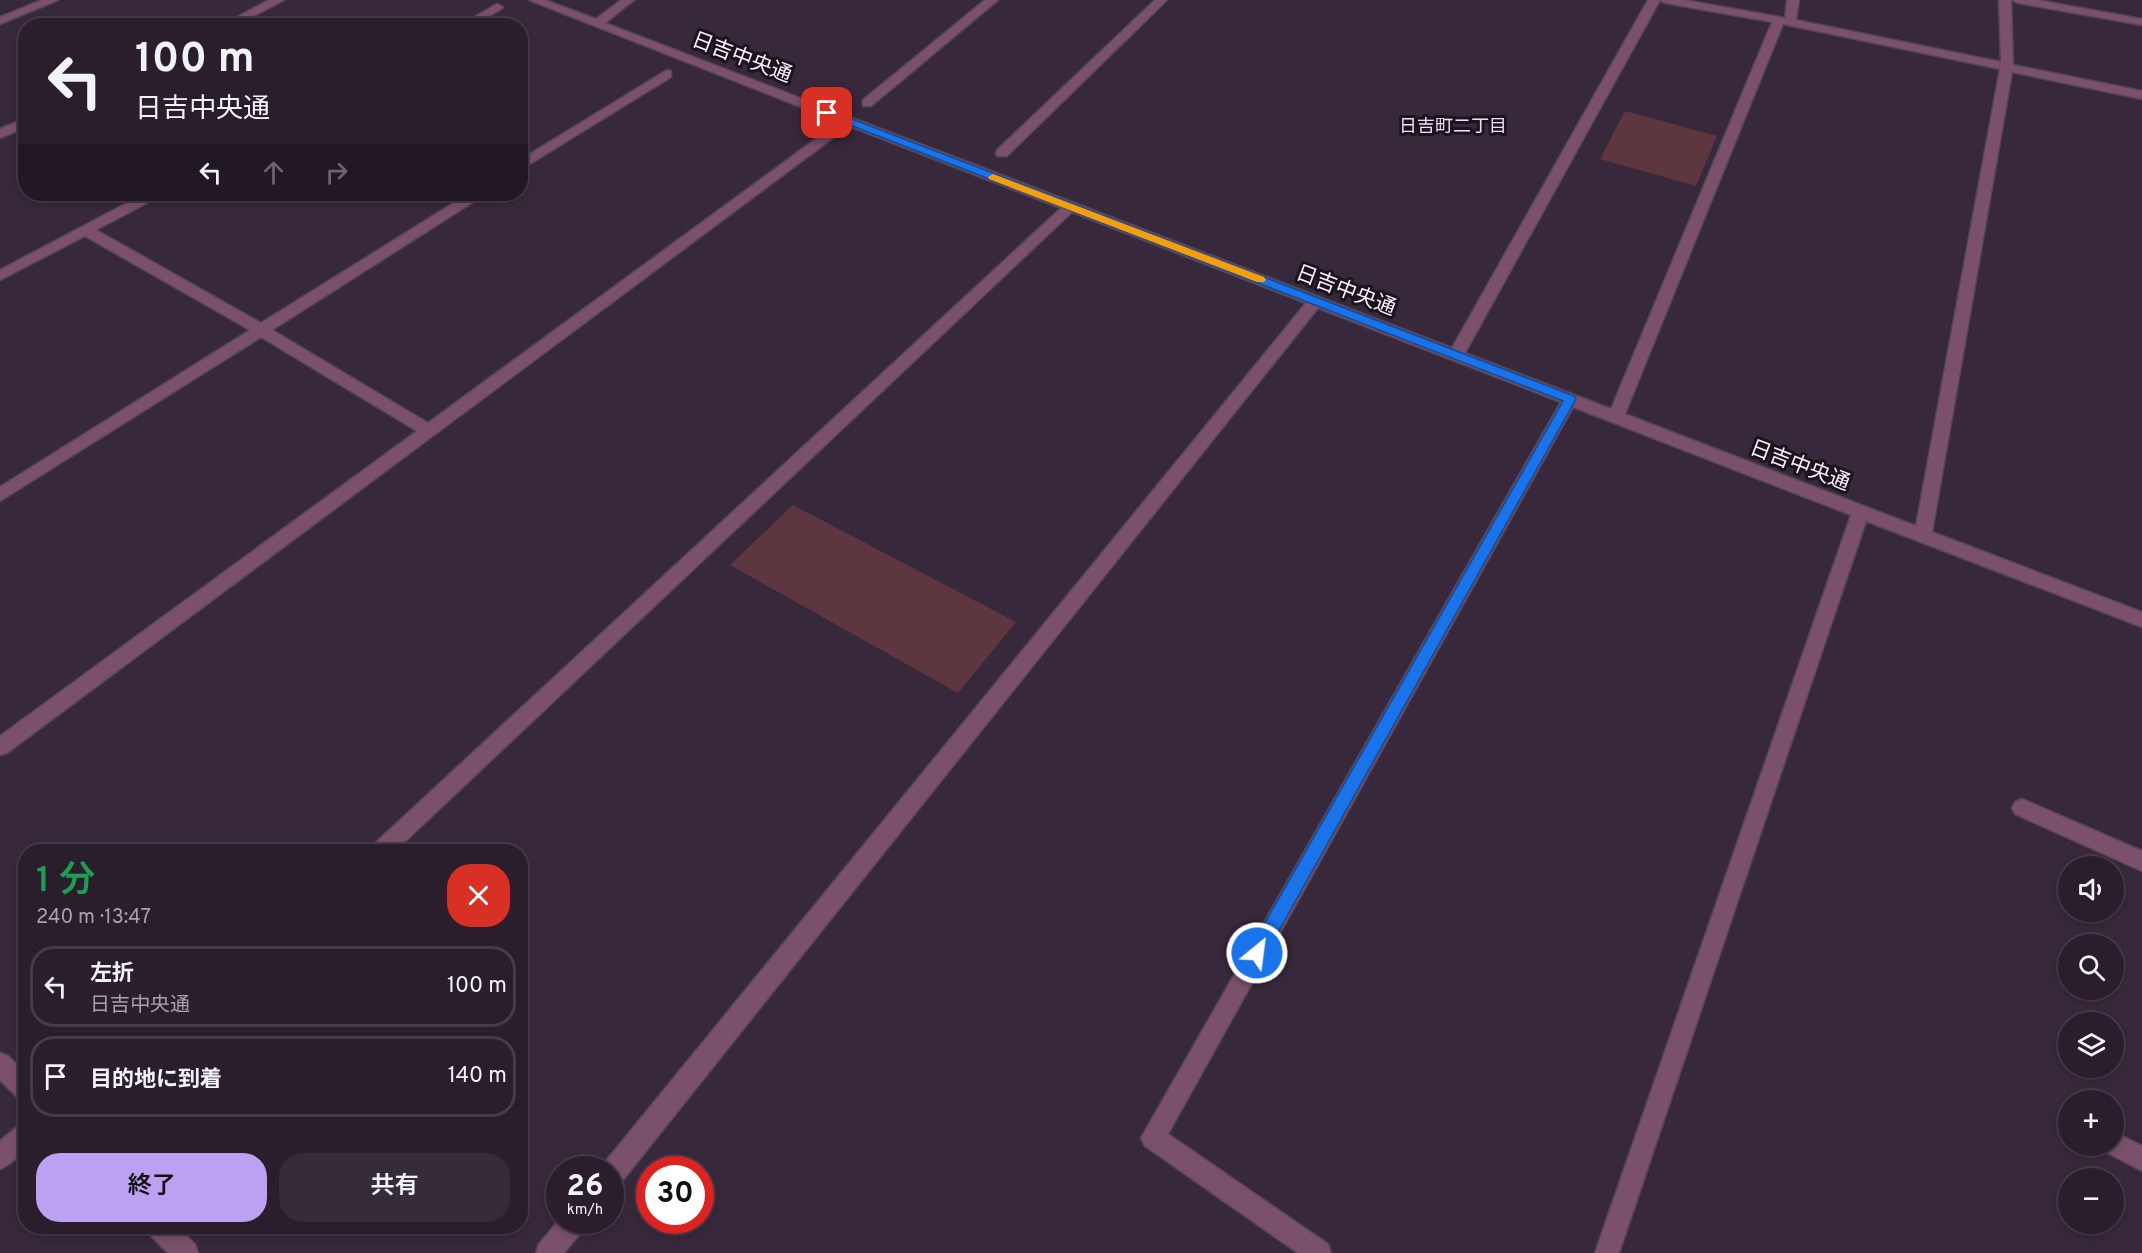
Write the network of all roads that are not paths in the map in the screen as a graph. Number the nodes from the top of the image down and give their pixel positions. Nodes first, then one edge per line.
1 (52, 0) edge
2 (278, 0) edge
3 (535, 0) edge
4 (628, 0) edge
5 (992, 0) edge
6 (1161, 0) edge
7 (1654, 0) edge
8 (1665, 0) edge
9 (1793, 0) edge
10 (2005, 0) edge
11 (2018, 0) edge
12 (497, 7) dead end
13 (241, 18) edge
14 (478, 18) edge
15 (0, 21) edge
16 (1784, 21) junction
17 (2142, 22) edge
18 (598, 23) junction
19 (2007, 66) junction
20 (667, 74) dead end
21 (2142, 95) edge
22 (867, 104) dead end
23 (848, 121) junction
24 (18, 126) edge
25 (0, 134) edge
26 (1002, 153) dead end
27 (528, 161) edge
28 (140, 201) edge
29 (465, 201) edge
30 (1070, 207) junction
31 (85, 230) junction
32 (0, 276) edge
33 (1316, 301) junction
34 (259, 329) junction
35 (1456, 355) junction
36 (1570, 399) junction
37 (1616, 417) junction
38 (430, 431) junction
39 (0, 495) edge
40 (1861, 511) junction
41 (1923, 535) junction
42 (2142, 620) edge
43 (0, 747) edge
44 (2022, 808) dead end
45 (389, 844) edge
46 (2142, 861) edge
47 (0, 1064) edge
48 (18, 1082) edge
49 (18, 1141) edge
50 (2124, 1149) edge
51 (0, 1157) edge
52 (2142, 1158) edge
53 (624, 1159) edge
54 (167, 1234) edge
55 (563, 1234) edge
56 (186, 1253) edge
57 (548, 1253) edge
58 (1319, 1253) edge
59 (1607, 1253) edge

1 - 15 street
2 - 13 street
3 - 18 street, 日吉中央通
4 - 18 street
5 - 22 street
6 - 26 street
7 - 35 street
8 - 16 street
9 - 16 street
10 - 19 street
11 - 17 street
12 - 14 street
16 - 19 street
16 - 37 street
18 - 23 street, 日吉中央通
19 - 21 street
19 - 41 street
20 - 27 street
23 - 30 street, 日吉中央通
23 - 38 street
24 - 25 street
28 - 31 street
29 - 34 street
30 - 33 street, 日吉中央通
30 - 45 street
31 - 32 street
31 - 34 street
33 - 35 street, 日吉中央通
33 - 53 street
34 - 38 street
34 - 39 street
35 - 36 street, 日吉中央通
36 - 37 street, 日吉中央通
36 - 58 street
37 - 40 street, 日吉中央通
38 - 43 street
40 - 41 street, 日吉中央通
40 - 59 street
41 - 42 street, 日吉中央通
44 - 46 street
47 - 48 street
49 - 51 street
50 - 52 street
54 - 56 street
55 - 57 street

